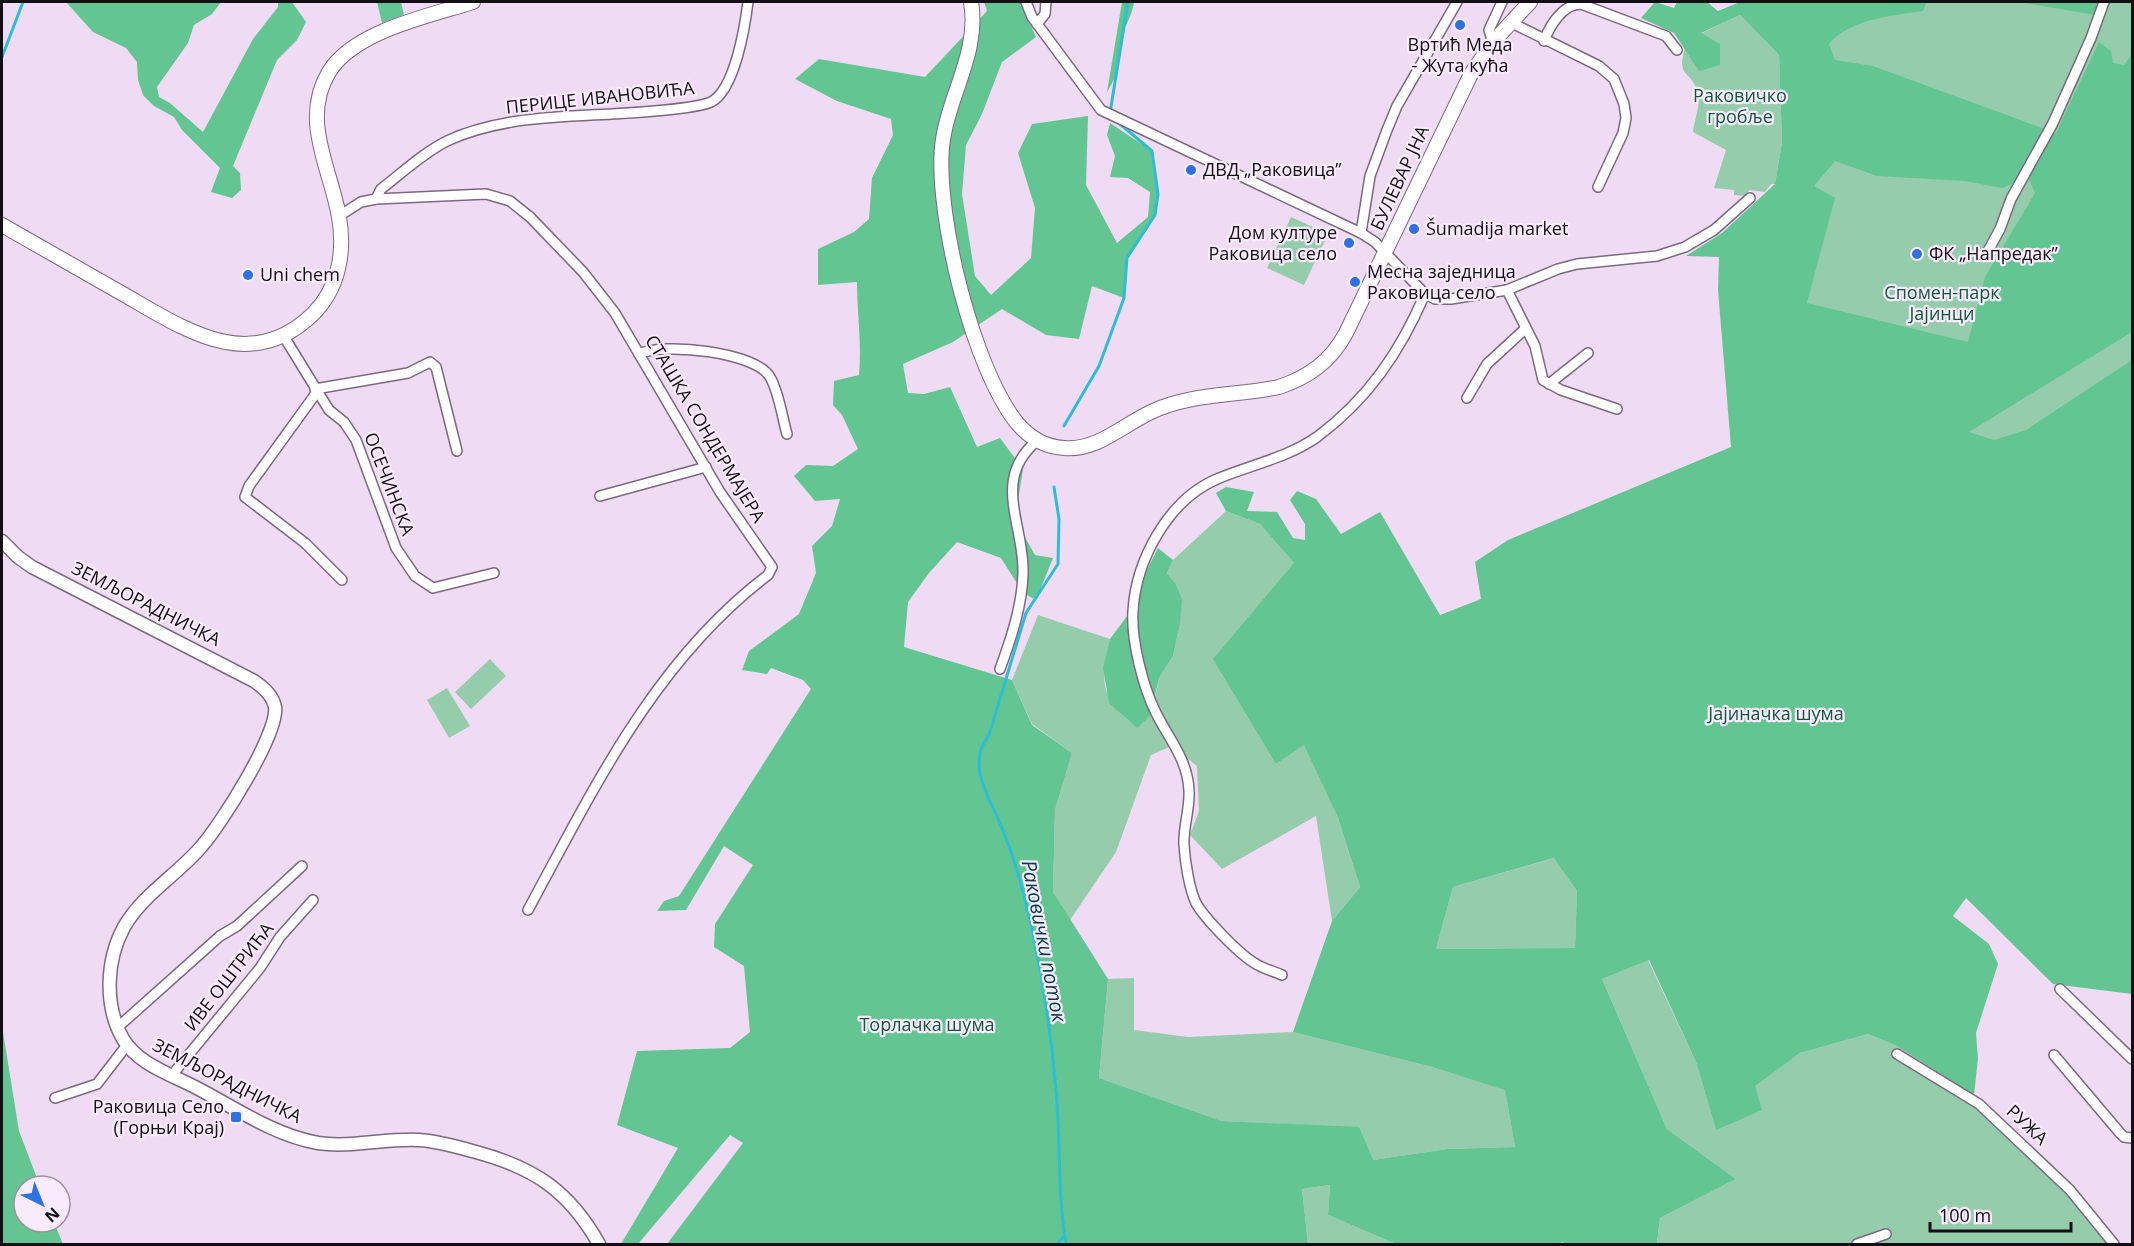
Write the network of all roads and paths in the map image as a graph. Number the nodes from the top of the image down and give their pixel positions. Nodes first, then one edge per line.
1 (473, 2) edge
2 (748, 2) edge
3 (970, 2) edge
4 (1026, 2) edge
5 (1046, 2) edge
6 (1457, 2) edge
7 (1502, 2) edge
8 (1530, 2) edge
9 (2104, 2) edge
10 (1509, 22) junction
11 (1037, 24) junction
12 (1544, 41) junction
13 (1493, 42) junction
14 (1677, 50) dead end
15 (1598, 188) dead end
16 (1750, 198) dead end
17 (376, 199) junction
18 (339, 216) junction
19 (2, 225) edge
20 (1361, 233) junction
21 (1988, 251) dead end
22 (1385, 252) junction
23 (1508, 290) junction
24 (1425, 294) junction
25 (1525, 329) junction
26 (283, 335) junction
27 (1588, 352) dead end
28 (639, 354) junction
29 (1549, 384) junction
30 (316, 390) junction
31 (1467, 398) dead end
32 (1617, 409) dead end
33 (787, 434) dead end
34 (1038, 441) junction
35 (457, 451) dead end
36 (706, 467) junction
37 (600, 496) dead end
38 (2, 541) edge
39 (494, 573) dead end
40 (342, 580) dead end
41 (1000, 669) dead end
42 (302, 866) dead end
43 (313, 900) dead end
44 (528, 910) dead end
45 (1282, 975) dead end
46 (2060, 989) dead end
47 (118, 1027) junction
48 (127, 1045) junction
49 (1897, 1054) dead end
50 (2054, 1055) dead end
51 (2133, 1059) edge
52 (172, 1075) junction
53 (55, 1098) dead end
54 (2133, 1138) edge
55 (1886, 1234) dead end
56 (599, 1245) edge
57 (1857, 1245) edge
58 (2114, 1245) edge

1 - 18 main road
2 - 17 street, ПЕРИЦЕ ИВАНОВИЋА
3 - 34 main road, БУЛЕВАР ЈНА
4 - 11 street
5 - 11 street
6 - 20 street
7 - 13 street
8 - 10 main road, БУЛЕВАР ЈНА
9 - 21 street
10 - 12 street
10 - 13 main road, БУЛЕВАР ЈНА
11 - 20 street
12 - 14 street
12 - 15 street
13 - 22 main road, БУЛЕВАР ЈНА
16 - 23 street
17 - 18 street, ПЕРИЦЕ ИВАНОВИЋА
17 - 28 street, СТАШКА СОНДЕРМАЈЕРА
18 - 26 main road
19 - 26 main road
20 - 22 street
22 - 24 street
22 - 34 main road, БУЛЕВАР ЈНА
23 - 24 street
23 - 25 street
24 - 45 street
25 - 29 street
25 - 31 street
26 - 30 street, ОСЕЧИНСКА
27 - 29 street
28 - 33 street
28 - 36 street, СТАШКА СОНДЕРМАЈЕРА
29 - 32 street
30 - 35 street
30 - 39 street, ОСЕЧИНСКА
30 - 40 street
34 - 41 street
36 - 37 street
36 - 44 street, СТАШКА СОНДЕРМАЈЕРА
38 - 47 street, ЗЕМЉОРАДНИЧКА
42 - 47 street
43 - 52 street, ИВЕ ОШТРИЋА
46 - 51 street
47 - 48 street, ЗЕМЉОРАДНИЧКА
48 - 52 street, ЗЕМЉОРАДНИЧКА
48 - 53 street
49 - 58 street, РУЖА
50 - 54 street
52 - 56 street, ЗЕМЉОРАДНИЧКА
55 - 57 street

